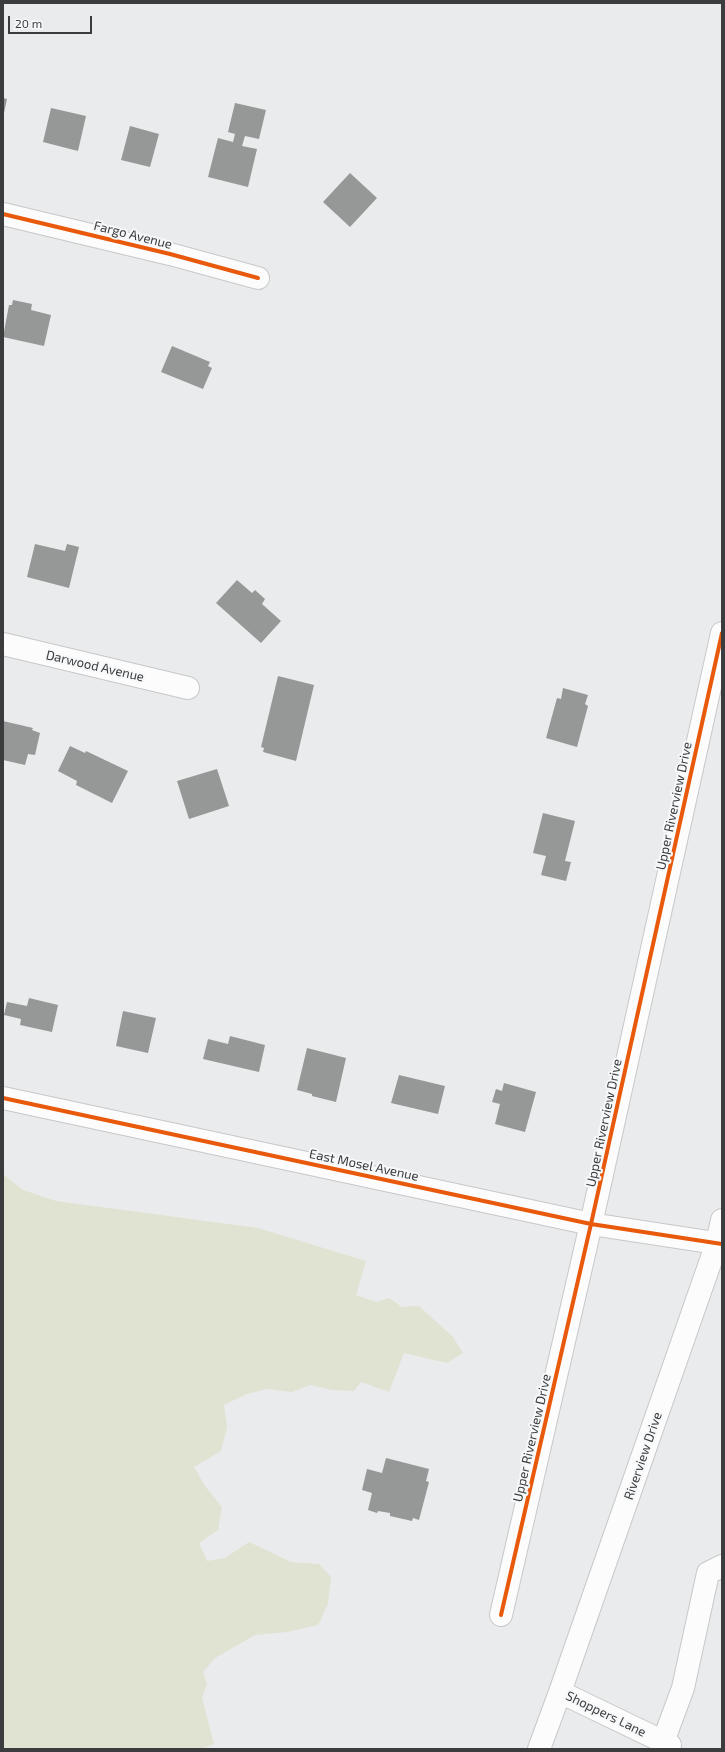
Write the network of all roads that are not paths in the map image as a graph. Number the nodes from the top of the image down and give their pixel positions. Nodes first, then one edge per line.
1 (3, 214) edge
2 (258, 278) dead end
3 (722, 633) edge
4 (3, 644) edge
5 (188, 688) dead end
6 (3, 1098) edge
7 (722, 1220) edge
8 (592, 1224) junction
9 (719, 1243) edge
10 (722, 1566) edge
11 (501, 1615) dead end
12 (560, 1692) junction
13 (666, 1745) edge
14 (539, 1749) edge

1 - 2 street, Fargo Avenue
3 - 8 street, Upper Riverview Drive
4 - 5 street, Darwood Avenue
6 - 8 street, East Mosel Avenue
7 - 9 street, Riverview Drive
8 - 9 street, East Mosel Avenue
8 - 11 street, Upper Riverview Drive
9 - 12 street, Riverview Drive
10 - 13 street
12 - 13 street, Shoppers Lane
12 - 14 street, Riverview Drive

